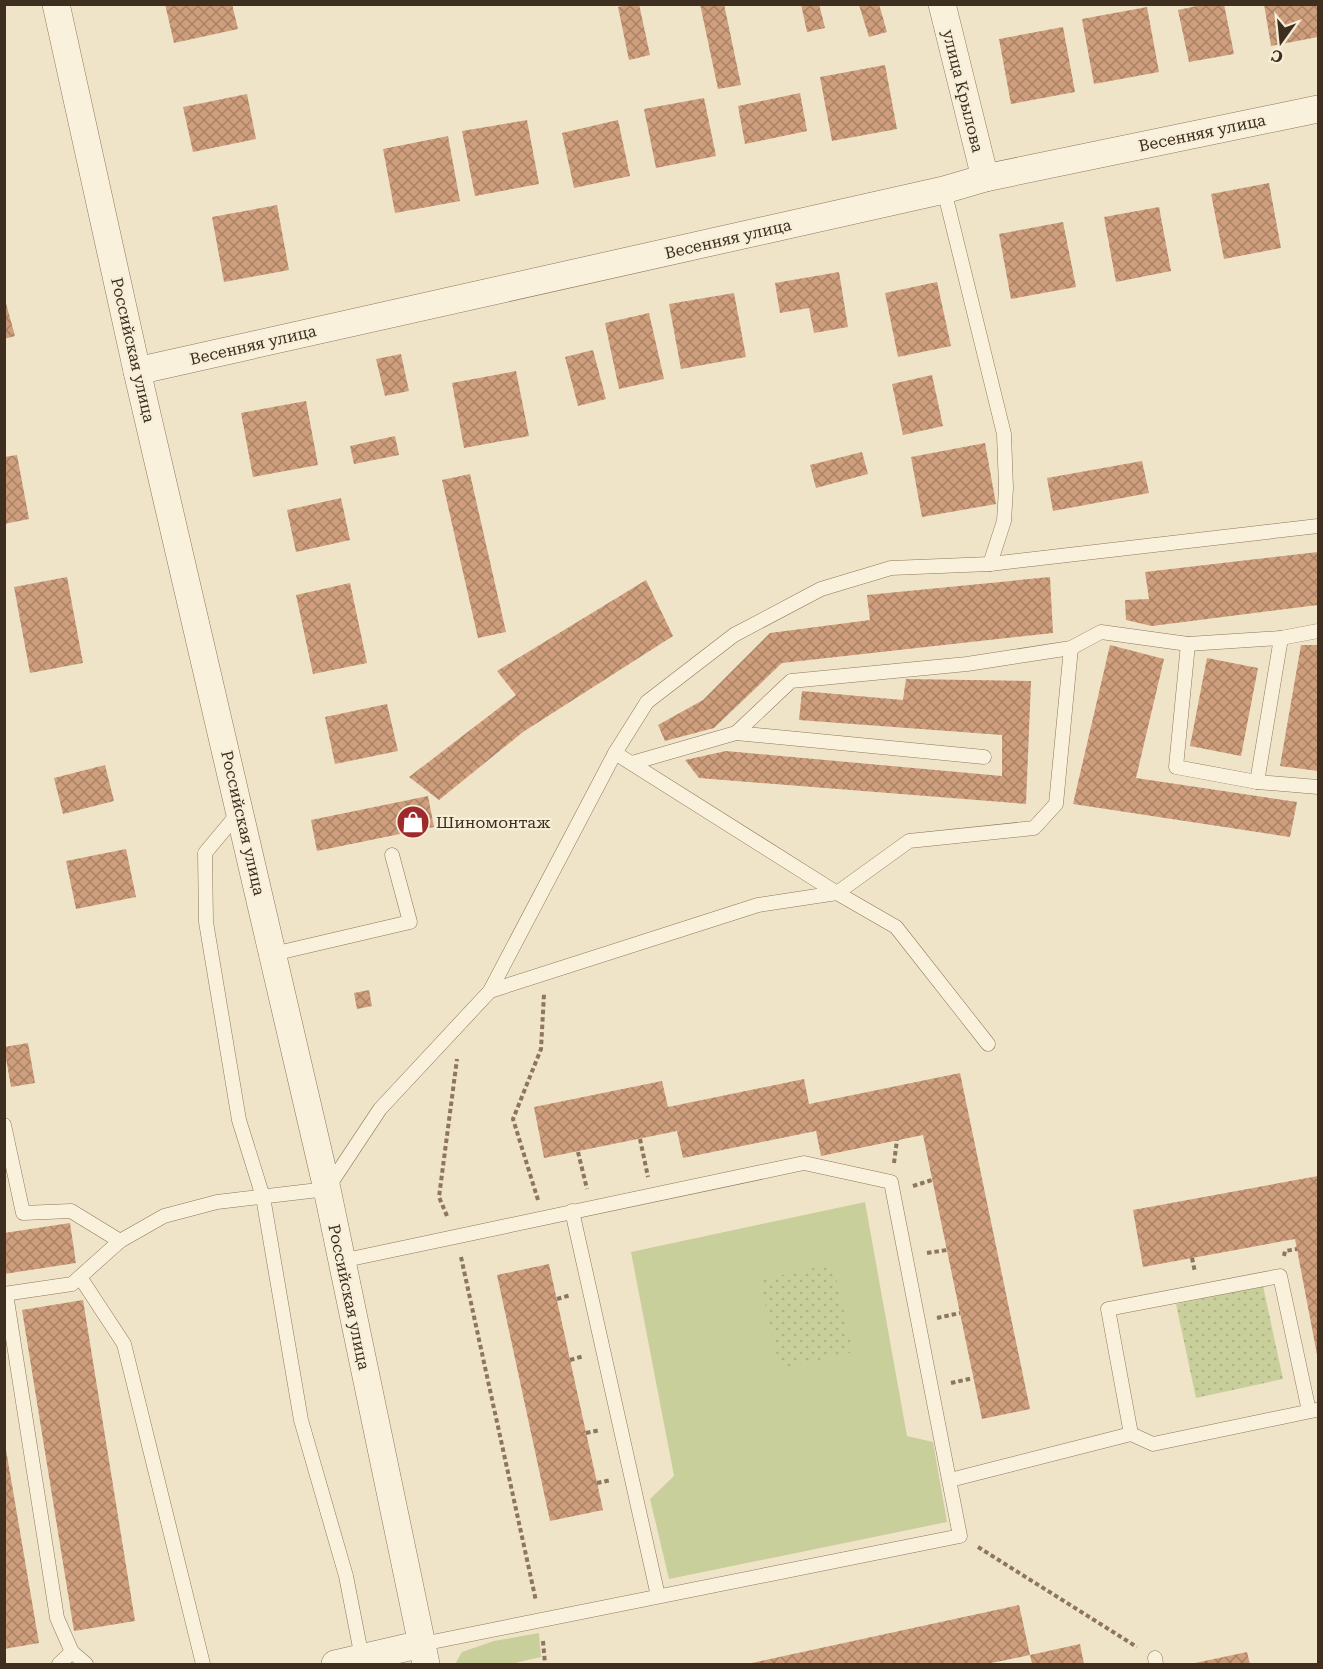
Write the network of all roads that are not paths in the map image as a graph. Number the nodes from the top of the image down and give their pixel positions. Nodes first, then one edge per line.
1 (56, 4) edge
2 (942, 4) edge
3 (1318, 109) edge
4 (985, 178) junction
5 (944, 190) junction
6 (137, 371) junction
7 (1318, 526) edge
8 (990, 564) junction
9 (1318, 631) edge
10 (1281, 638) junction
11 (1188, 644) junction
12 (1071, 648) junction
13 (736, 733) junction
14 (615, 753) junction
15 (984, 758) dead end
16 (632, 763) junction
17 (1257, 782) junction
18 (1318, 787) edge
19 (240, 811) junction
20 (392, 855) dead end
21 (837, 893) junction
22 (273, 954) junction
23 (489, 991) junction
24 (988, 1044) dead end
25 (4, 1125) edge
26 (327, 1189) junction
27 (263, 1197) junction
28 (572, 1211) junction
29 (120, 1241) junction
30 (341, 1261) junction
31 (80, 1277) junction
32 (5, 1294) edge
33 (1314, 1410) edge
34 (1131, 1434) junction
35 (950, 1480) junction
36 (658, 1596) junction
37 (72, 1652) junction
38 (424, 1654) edge
39 (362, 1658) junction
40 (59, 1665) edge
41 (86, 1665) edge
42 (203, 1665) edge
43 (335, 1665) edge

1 - 6 street, Российская улица
2 - 4 street, улица Крылова
3 - 4 street, Весенняя улица
4 - 5 street, Весенняя улица
5 - 6 street, Весенняя улица
5 - 8 lane
6 - 19 street, Российская улица
7 - 8 lane
8 - 14 lane
9 - 10 lane
10 - 11 lane
10 - 17 lane
11 - 12 lane
11 - 17 lane
12 - 13 lane
12 - 21 lane
13 - 15 lane
13 - 16 lane
14 - 16 lane
14 - 23 lane
16 - 21 lane
17 - 18 lane
19 - 22 street, Российская улица
19 - 27 lane
20 - 22 lane
21 - 23 lane
21 - 24 lane
22 - 26 street, Российская улица
23 - 26 lane
25 - 29 lane
26 - 27 lane
26 - 30 street, Российская улица
27 - 29 lane
27 - 39 lane
28 - 30 lane
28 - 35 lane
28 - 36 lane
29 - 31 lane
30 - 38 street, Российская улица
31 - 32 lane
31 - 42 lane
32 - 37 lane
33 - 34 lane
33 - 34 lane
34 - 35 lane
35 - 36 lane
36 - 38 lane
37 - 40 lane
37 - 41 lane
38 - 39 street
39 - 43 street

